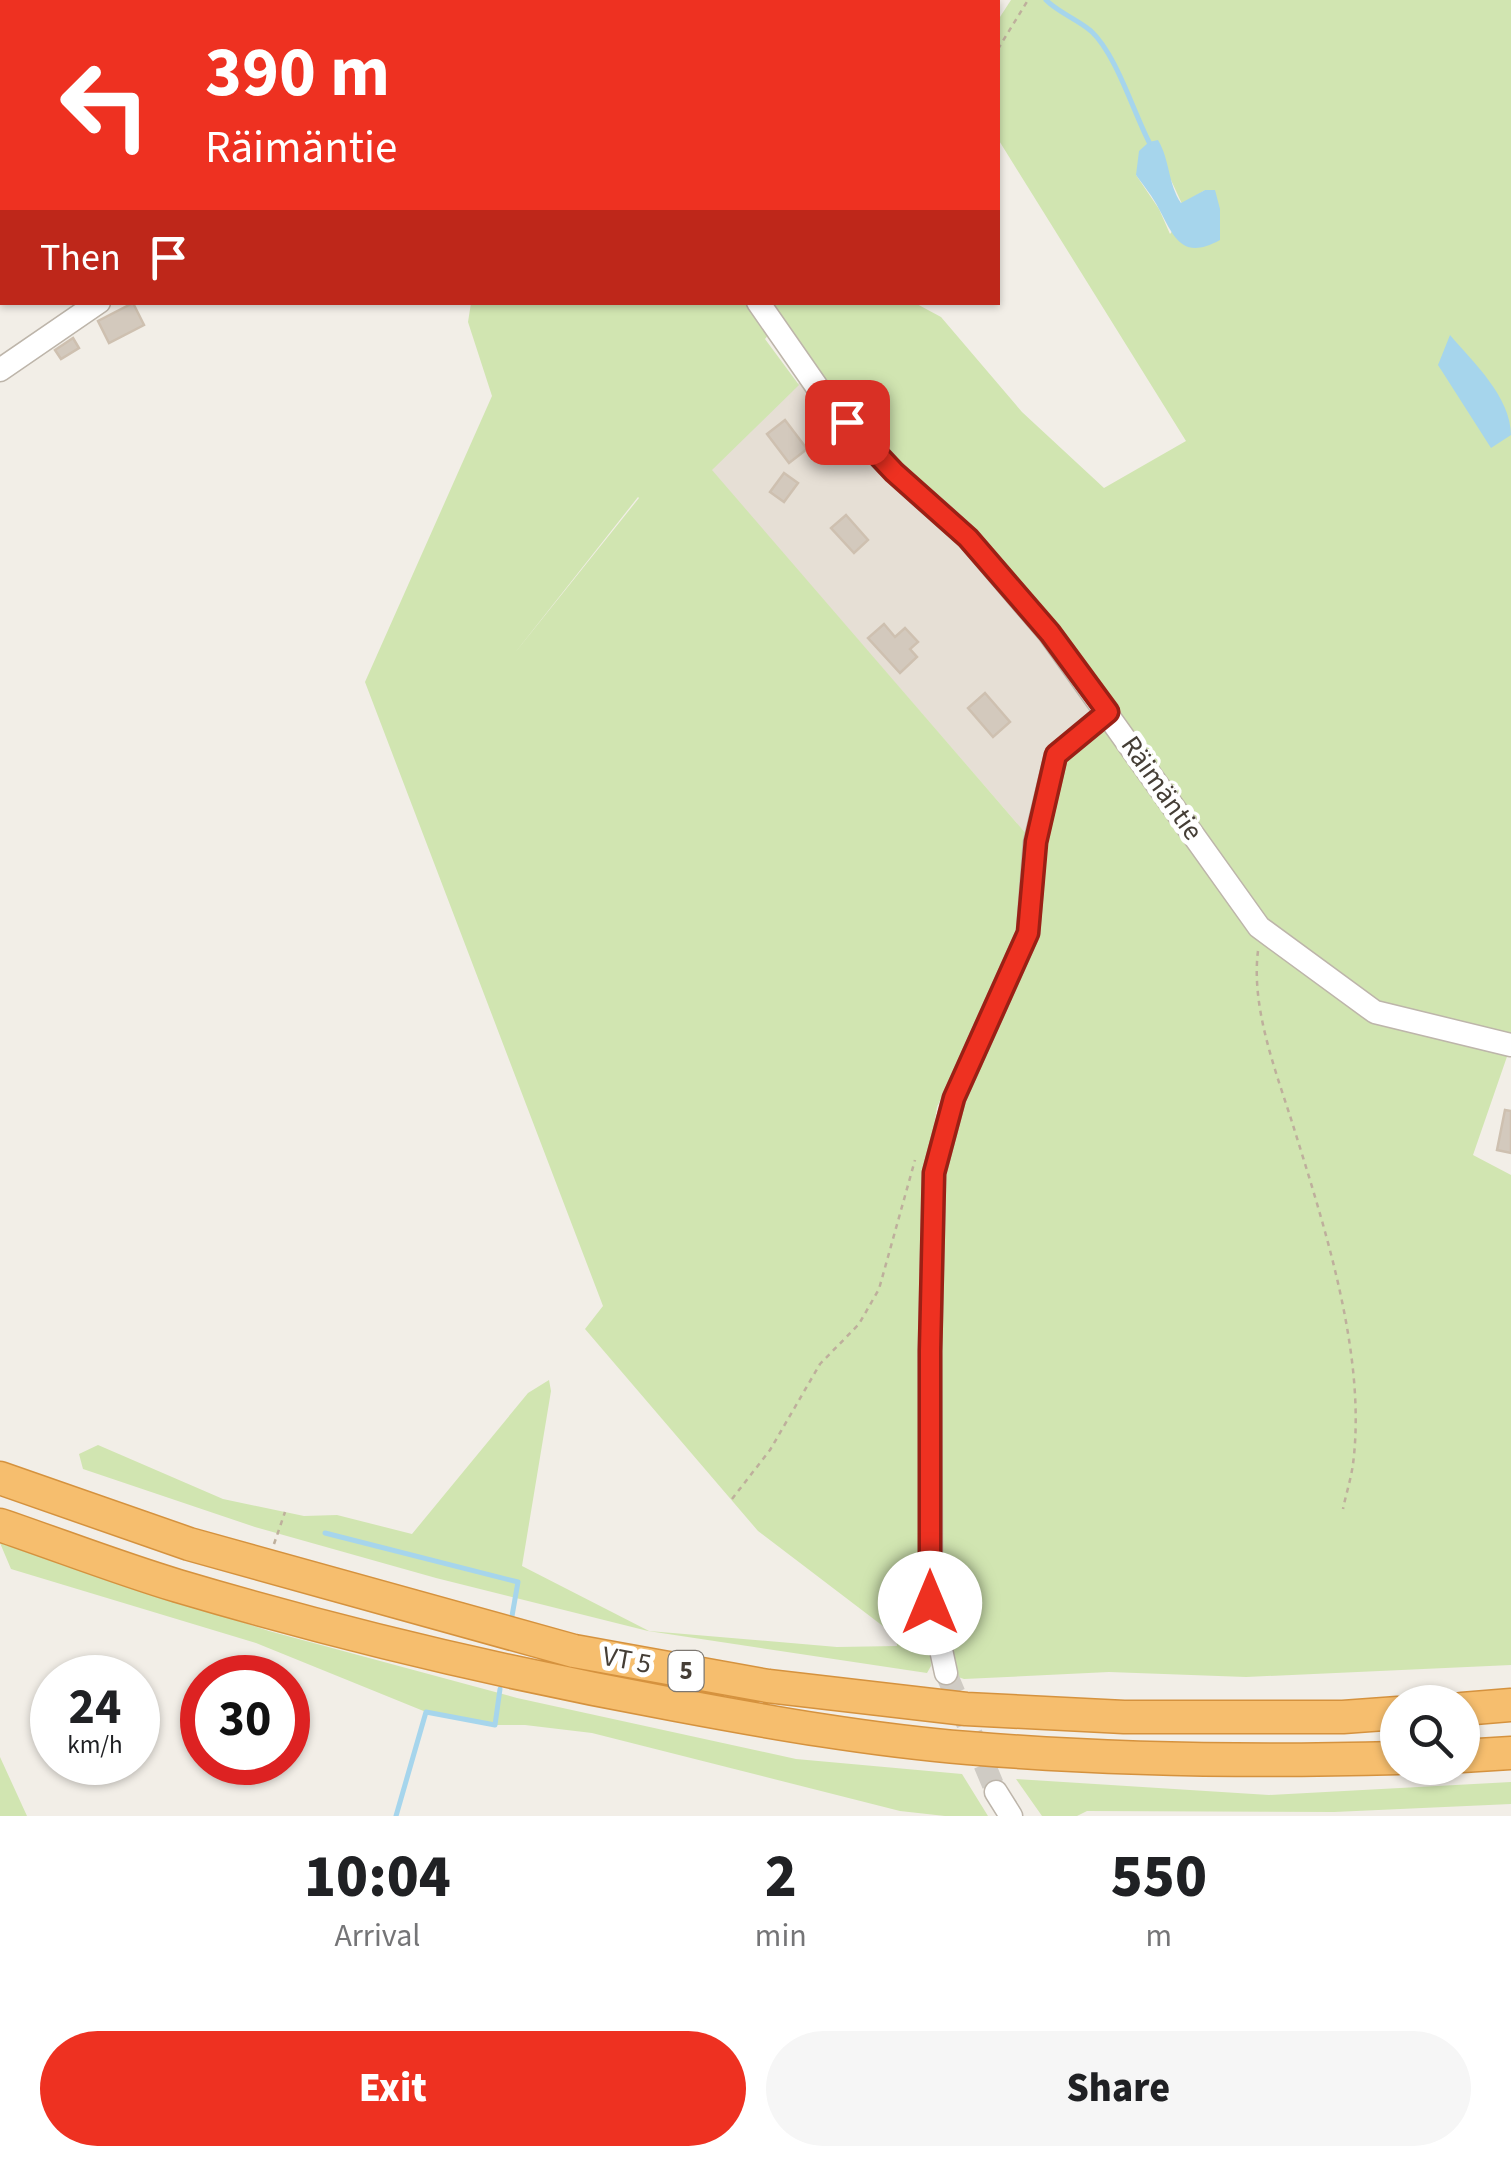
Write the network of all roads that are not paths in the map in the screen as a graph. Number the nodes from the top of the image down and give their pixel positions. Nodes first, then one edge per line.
1 (93, 305) edge
2 (760, 305) edge
3 (0, 343) edge
4 (28, 348) junction
5 (0, 370) edge
6 (1108, 712) junction
7 (1511, 1045) edge
8 (0, 1478) edge
9 (0, 1524) edge
10 (946, 1673) tunnel mouth
11 (1511, 1705) edge
12 (1480, 1708) edge
13 (1380, 1714) edge
14 (1511, 1753) edge
15 (1480, 1755) edge
16 (1380, 1758) edge
17 (996, 1792) tunnel mouth
18 (1011, 1816) edge

1 - 4 street
2 - 6 street, Räimäntie
3 - 4 street
4 - 5 street
6 - 7 street, Räimäntie
6 - 10 street
8 - 13 highway, VT 5 / 5
9 - 16 highway, VT 5 / 5
11 - 12 highway
14 - 15 highway
17 - 18 street

